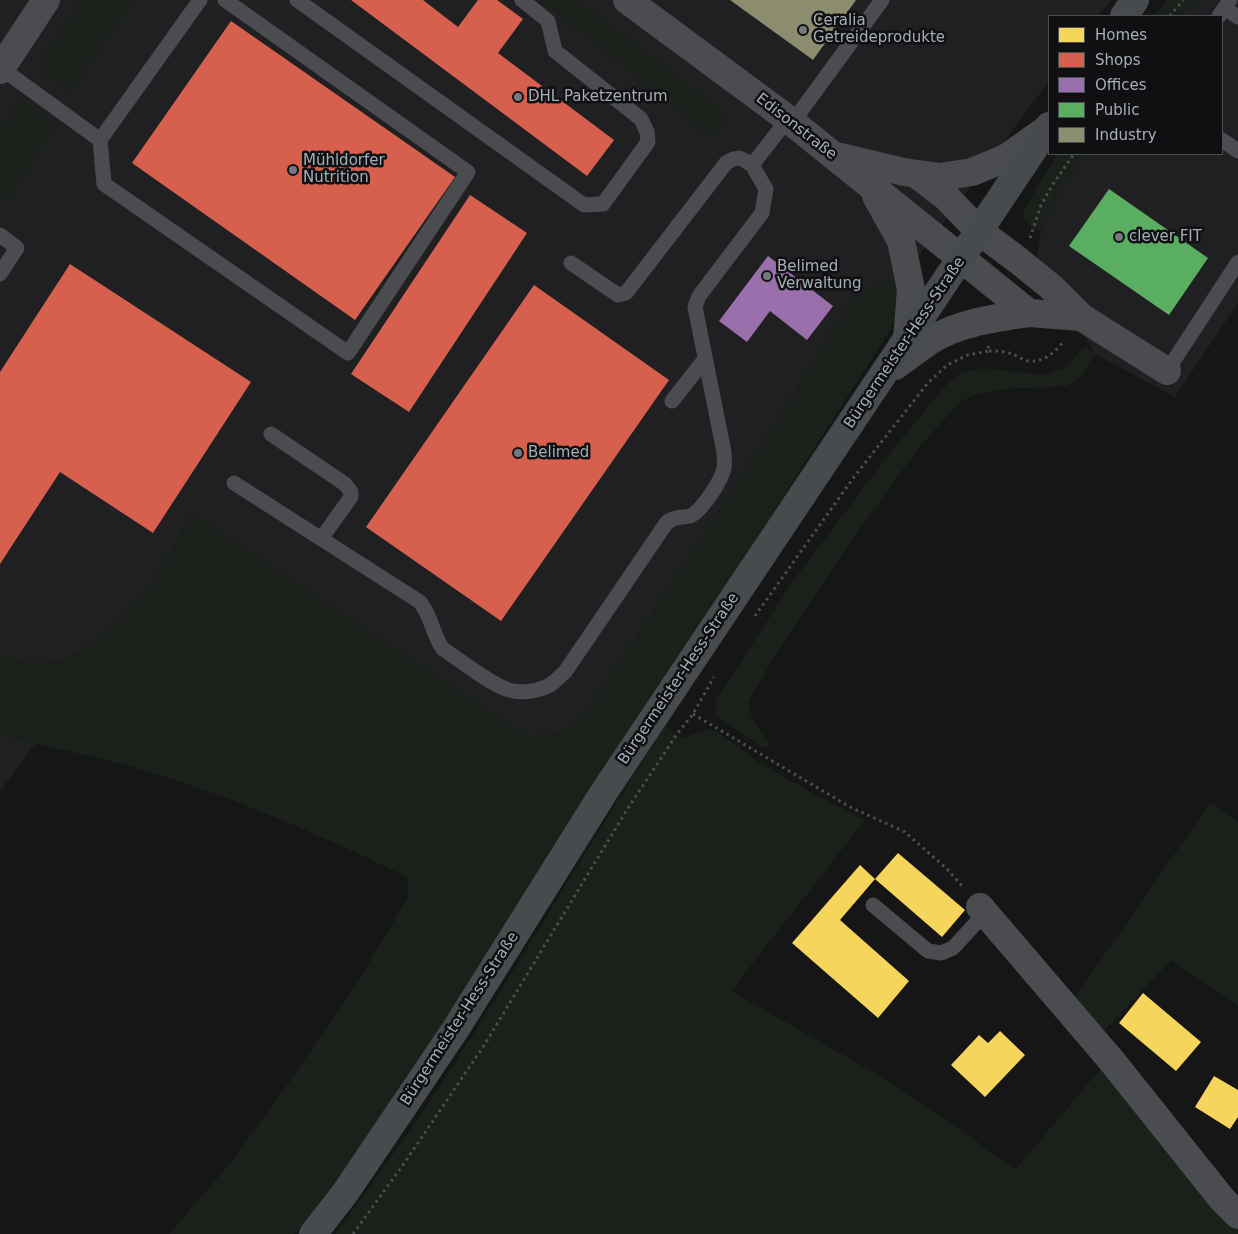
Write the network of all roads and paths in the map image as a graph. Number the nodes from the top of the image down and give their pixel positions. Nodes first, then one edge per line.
1 (46, 0) edge
2 (200, 0) edge
3 (225, 0) edge
4 (297, 0) edge
5 (522, 0) edge
6 (627, 0) edge
7 (882, 0) edge
8 (1135, 0) edge
9 (1183, 0) edge
10 (1225, 8) edge
11 (1125, 15) edge
12 (1171, 15) edge
13 (1238, 17) edge
14 (1, 69) edge
15 (790, 121) junction
16 (1048, 128) edge
17 (100, 140) junction
18 (1223, 141) edge
19 (1238, 151) edge
20 (833, 155) junction
21 (1073, 155) edge
22 (752, 165) junction
23 (916, 174) junction
24 (869, 184) junction
25 (979, 231) junction
26 (0, 235) edge
27 (962, 258) junction
28 (1019, 261) junction
29 (1238, 262) edge
30 (570, 263) dead end
31 (0, 274) edge
32 (1030, 313) junction
33 (1081, 317) junction
34 (982, 320) junction
35 (907, 340) junction
36 (990, 351) junction
37 (705, 360) junction
38 (1167, 371) joint
39 (884, 374) junction
40 (672, 401) dead end
41 (271, 434) dead end
42 (234, 483) dead end
43 (321, 539) junction
44 (751, 622) dead end
45 (715, 676) dead end
46 (693, 714) junction
47 (873, 906) dead end
48 (983, 910) junction
49 (1238, 1216) edge
50 (313, 1234) edge
51 (353, 1234) edge

1 - 14 street
2 - 17 lane
3 - 17 lane
4 - 5 lane
6 - 15 street, Edisonstraße
7 - 15 lane
8 - 11 main road
9 - 12 path
10 - 13 lane
14 - 17 lane
15 - 20 street, Edisonstraße
15 - 22 lane
16 - 23 street
16 - 25 main road, Bürgermeister-Hess-Straße
18 - 19 lane
20 - 23 street
20 - 24 street, Edisonstraße
21 - 28 path
22 - 30 lane
22 - 37 lane
23 - 25 street
24 - 27 street, Edisonstraße
24 - 35 street
25 - 27 main road, Bürgermeister-Hess-Straße
25 - 28 street
26 - 31 lane
27 - 32 street, Edisonstraße
27 - 35 main road, Bürgermeister-Hess-Straße
28 - 33 street
29 - 38 lane
32 - 33 street
32 - 34 street
33 - 36 path
33 - 38 street
34 - 36 path
34 - 39 street
35 - 39 main road, Bürgermeister-Hess-Straße
36 - 44 path
37 - 40 lane
37 - 43 lane
39 - 50 main road, Bürgermeister-Hess-Straße
41 - 43 lane
42 - 43 lane
45 - 46 path
46 - 48 path
46 - 51 path
47 - 48 lane
48 - 49 street

